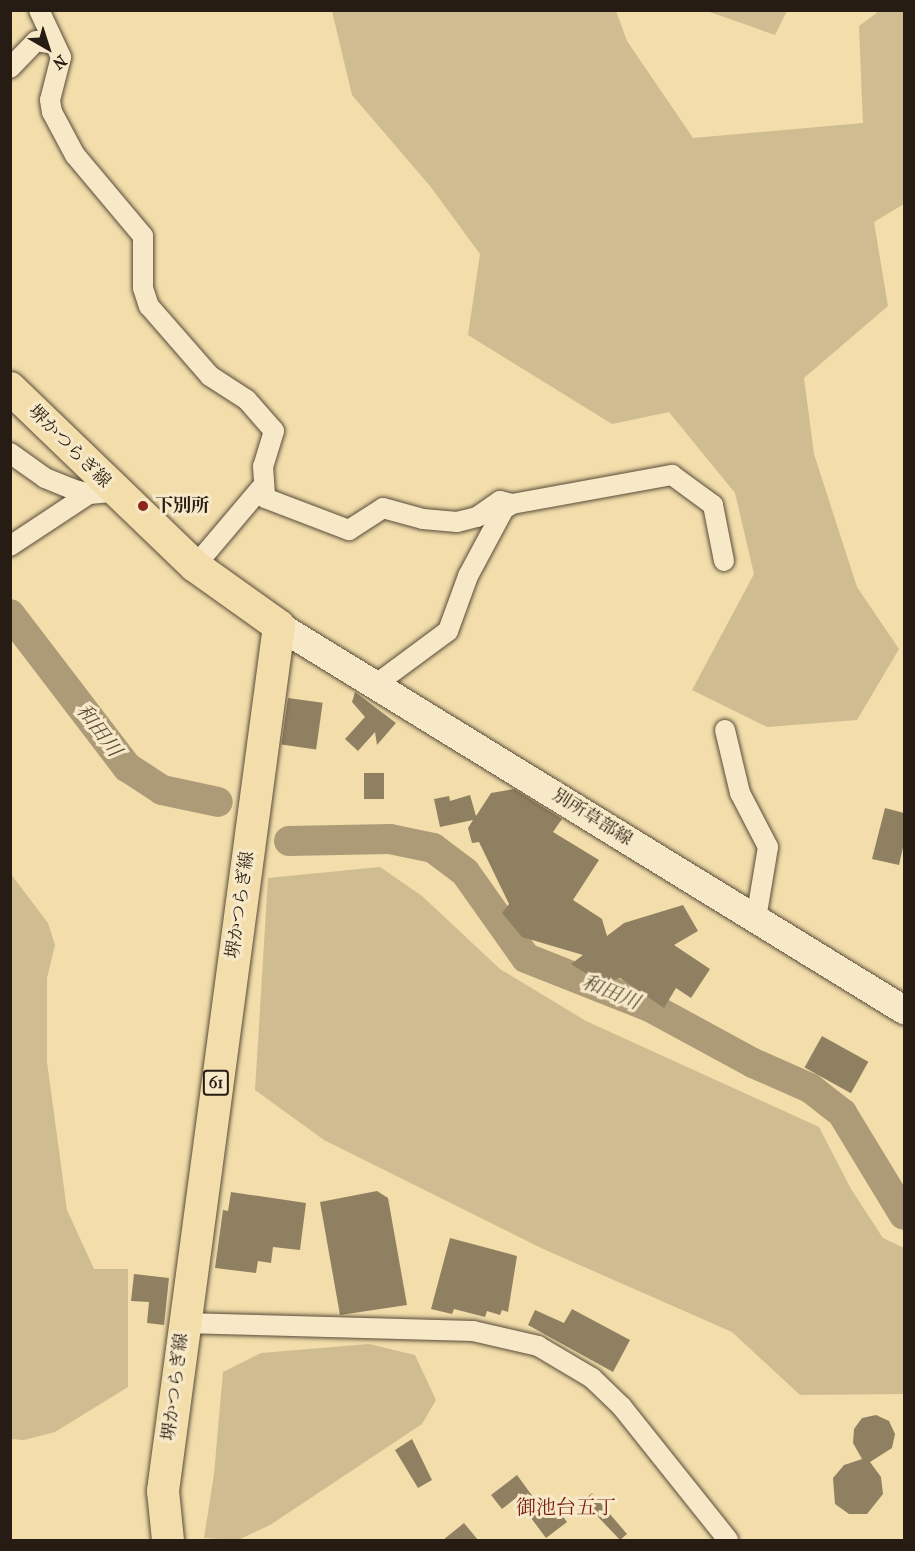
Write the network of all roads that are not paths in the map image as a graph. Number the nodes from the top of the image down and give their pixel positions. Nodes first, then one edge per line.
1 (39, 10) edge
2 (54, 44) junction
3 (10, 68) edge
4 (10, 388) edge
5 (10, 453) edge
6 (261, 488) junction
7 (102, 493) junction
8 (512, 504) junction
9 (10, 546) edge
10 (723, 561) dead end
11 (195, 566) junction
12 (279, 626) junction
13 (375, 685) junction
14 (725, 730) dead end
15 (756, 919) junction
16 (904, 1010) edge
17 (184, 1323) junction
18 (168, 1540) edge
19 (728, 1540) edge

1 - 2 street
2 - 3 street
2 - 6 street
4 - 7 main road, 堺かつらぎ線
5 - 7 street
6 - 8 street
6 - 11 street
7 - 9 street
7 - 11 main road, 堺かつらぎ線
8 - 10 street
8 - 13 street
11 - 12 main road, 堺かつらぎ線
12 - 13 main road, 別所草部線
12 - 17 main road, 堺かつらぎ線 / 61
13 - 15 main road, 別所草部線
14 - 15 street
15 - 16 main road, 別所草部線
17 - 18 main road, 堺かつらぎ線 / 61
17 - 19 street

